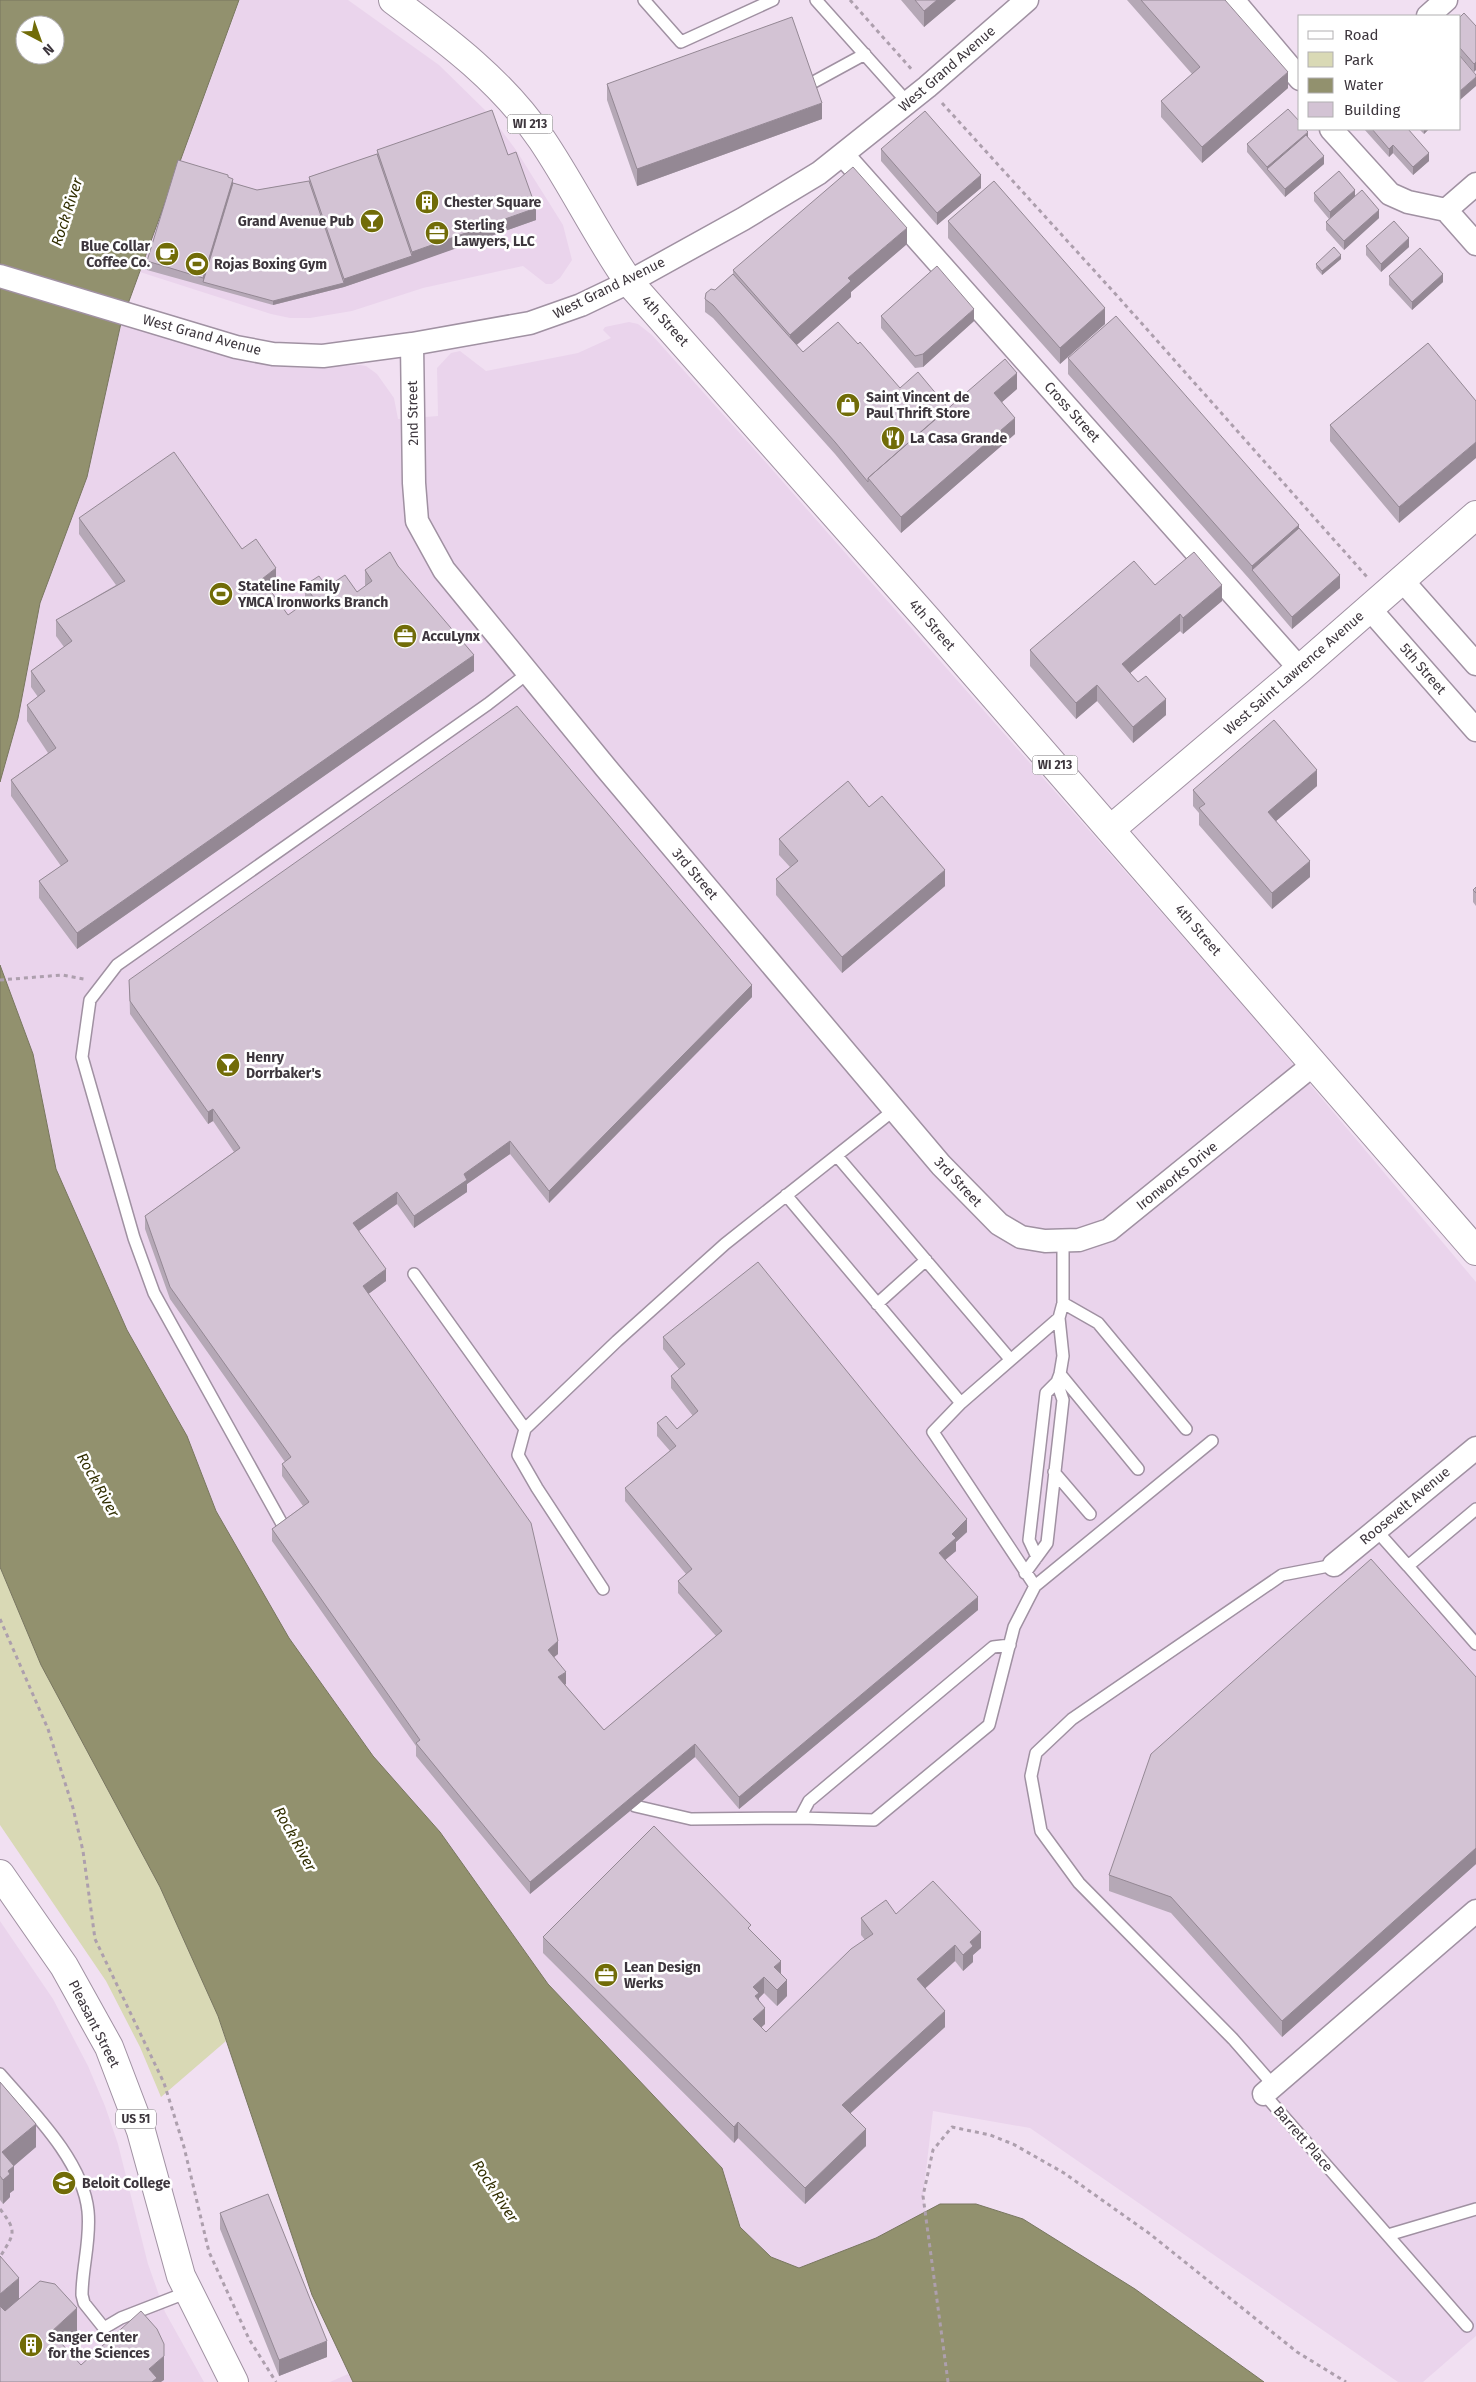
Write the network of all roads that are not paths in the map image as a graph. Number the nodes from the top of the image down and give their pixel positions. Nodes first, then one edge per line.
1 (393, 0) edge
2 (644, 0) edge
3 (773, 0) edge
4 (816, 0) edge
5 (1027, 0) edge
6 (1233, 0) edge
7 (1446, 0) edge
8 (1429, 15) edge
9 (865, 54) junction
10 (1298, 77) edge
11 (810, 84) edge
12 (908, 102) junction
13 (1332, 130) edge
14 (843, 155) junction
15 (1476, 184) edge
16 (1446, 210) junction
17 (1476, 244) edge
18 (0, 276) edge
19 (629, 282) junction
20 (412, 344) junction
21 (414, 483) joint
22 (1476, 515) edge
23 (1384, 594) junction
24 (1476, 664) edge
25 (1300, 669) junction
26 (528, 673) junction
27 (1476, 730) edge
28 (1111, 829) junction
29 (1314, 1064) junction
30 (894, 1110) junction
31 (837, 1156) junction
32 (786, 1195) junction
33 (1021, 1236) joint
34 (1064, 1240) junction
35 (1476, 1251) edge
36 (926, 1260) junction
37 (414, 1274) dead end
38 (1063, 1303) junction
39 (877, 1304) junction
40 (1059, 1318) junction
41 (1010, 1359) junction
42 (1058, 1378) junction
43 (960, 1403) junction
44 (525, 1429) junction
45 (1186, 1429) dead end
46 (1043, 1430) junction
47 (1058, 1432) junction
48 (1212, 1441) dead end
49 (1476, 1448) edge
50 (1138, 1470) dead end
51 (1054, 1472) junction
52 (1476, 1510) edge
53 (1090, 1514) dead end
54 (1376, 1530) junction
55 (286, 1531) edge
56 (1037, 1557) junction
57 (1334, 1565) joint
58 (1408, 1566) junction
59 (1025, 1573) junction
60 (1035, 1586) junction
61 (603, 1589) dead end
62 (1476, 1644) edge
63 (1010, 1645) junction
64 (636, 1806) edge
65 (800, 1818) junction
66 (0, 1874) edge
67 (1476, 1911) edge
68 (0, 2074) edge
69 (1269, 2090) junction
70 (1476, 2209) edge
71 (1388, 2235) junction
72 (188, 2292) junction
73 (1467, 2326) dead end
74 (234, 2382) edge

1 - 19 main road, 4th Street / WI 213
2 - 3 lane
4 - 9 lane
5 - 12 street, West Grand Avenue
6 - 10 street
7 - 8 street
9 - 11 lane
9 - 12 lane
12 - 14 street, West Grand Avenue
13 - 16 street
14 - 19 street, West Grand Avenue
14 - 25 street, Cross Street
15 - 16 street
16 - 17 street
18 - 20 street, West Grand Avenue
19 - 20 street, West Grand Avenue
19 - 28 main road, 4th Street / WI 213
20 - 21 street, 2nd Street
21 - 26 street, 3rd Street
22 - 23 main road, West Saint Lawrence Avenue
23 - 24 street
23 - 25 main road, West Saint Lawrence Avenue
23 - 27 street, 5th Street
25 - 28 main road, West Saint Lawrence Avenue
26 - 30 street, 3rd Street
26 - 55 lane
28 - 29 main road, 4th Street / WI 213
29 - 34 street, Ironworks Drive
29 - 35 main road, 4th Street / WI 213
30 - 31 lane
30 - 33 street, 3rd Street
31 - 32 lane
31 - 36 lane
32 - 39 lane
32 - 44 lane
33 - 34 street, Ironworks Drive
34 - 38 lane
36 - 39 lane
36 - 41 lane
37 - 44 lane
38 - 40 lane
38 - 45 lane
39 - 43 lane
40 - 41 lane
40 - 42 lane
41 - 43 lane
42 - 46 lane
42 - 47 lane
42 - 50 lane
43 - 59 lane
44 - 61 lane
46 - 47 lane
46 - 56 lane
47 - 51 lane
48 - 60 lane
49 - 54 street, Roosevelt Avenue
51 - 53 lane
51 - 56 lane
52 - 58 lane
54 - 57 street, Roosevelt Avenue
54 - 58 lane
56 - 59 lane
57 - 69 lane
58 - 62 lane
59 - 60 lane
60 - 63 lane
63 - 65 lane
63 - 65 lane
64 - 65 lane
66 - 72 main road, Pleasant Street / US 51
67 - 69 street, Barrett Place
68 - 72 lane
69 - 71 lane, Barrett Place
70 - 71 lane
71 - 73 lane, Barrett Place
72 - 74 main road, Pleasant Street / US 51

